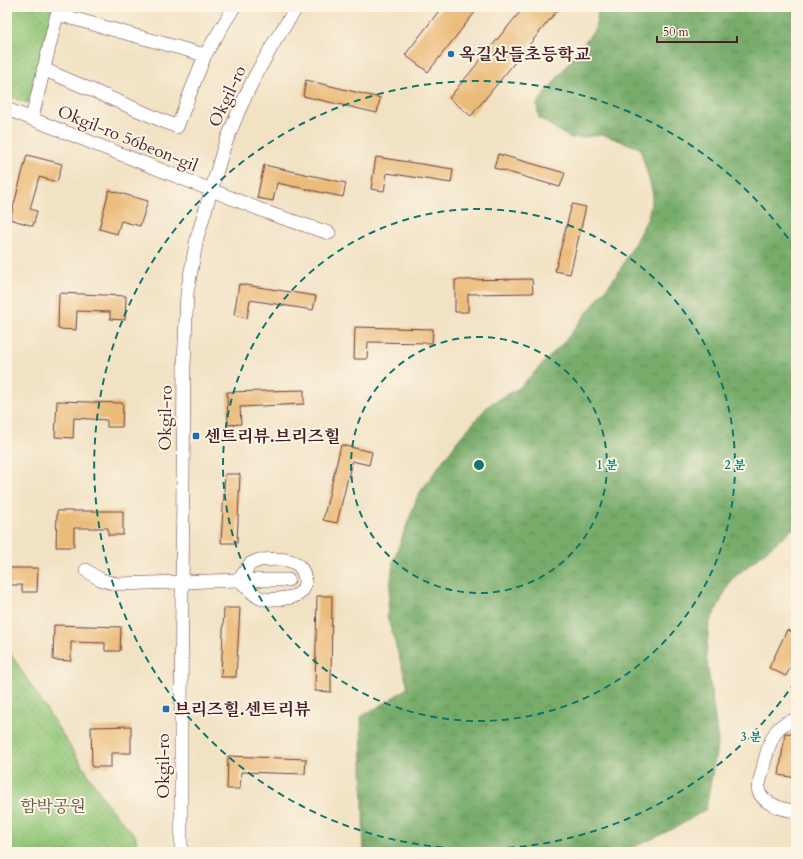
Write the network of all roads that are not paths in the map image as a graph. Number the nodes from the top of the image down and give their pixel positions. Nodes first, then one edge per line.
1 (234, 7) edge
2 (297, 7) edge
3 (205, 55) junction
4 (44, 69) junction
5 (7, 109) edge
6 (32, 118) junction
7 (211, 190) junction
8 (329, 233) dead end
9 (86, 570) dead end
10 (239, 580) junction
11 (288, 580) dead end
12 (182, 582) junction
13 (796, 720) edge
14 (796, 811) edge
15 (181, 852) edge

1 - 3 street
2 - 7 street, Okgil-ro
3 - 4 street
3 - 4 street, Okgil-ro 56beon-gil
4 - 6 street, Okgil-ro 56beon-gil
5 - 6 street, Okgil-ro 56beon-gil
6 - 7 street, Okgil-ro 56beon-gil
7 - 8 street, Okgil-ro 56beon-gil
7 - 12 street, Okgil-ro
9 - 12 street
10 - 10 street
10 - 11 street
10 - 12 street
12 - 15 street, Okgil-ro
13 - 14 street

